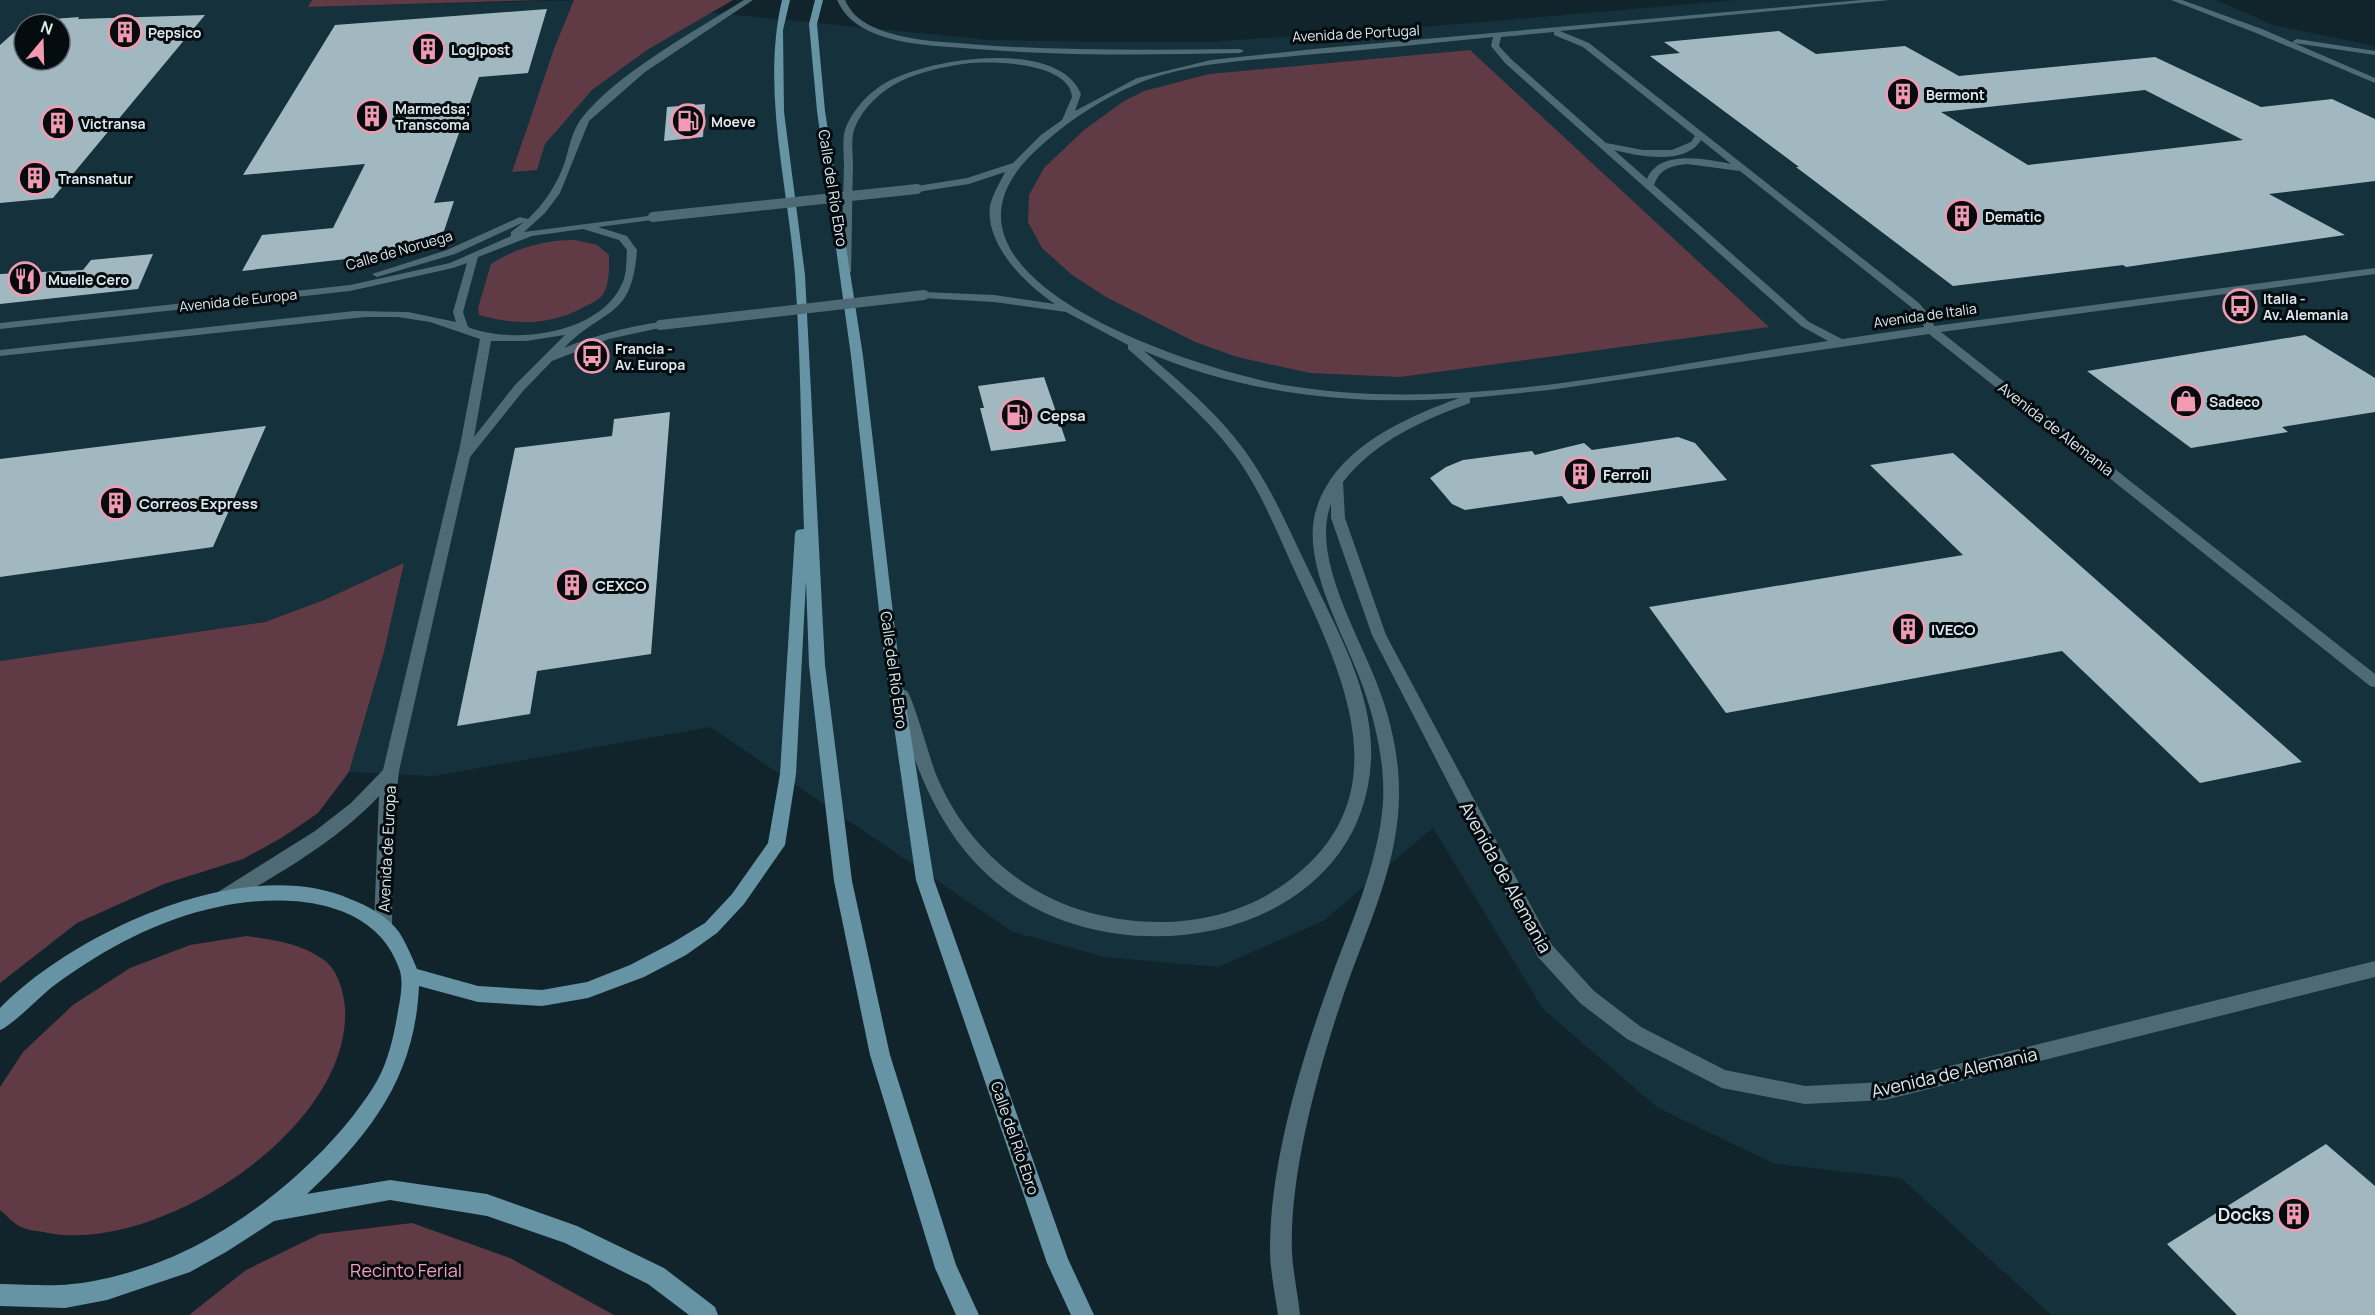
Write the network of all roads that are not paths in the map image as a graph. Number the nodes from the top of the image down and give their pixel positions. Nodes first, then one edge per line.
1 (749, 0) edge
2 (786, 0) edge
3 (819, 0) edge
4 (841, 0) edge
5 (1886, 0) edge
6 (2175, 0) edge
7 (1552, 31) junction
8 (2270, 36) junction
9 (1497, 37) junction
10 (1333, 50) junction
11 (2375, 54) edge
12 (2375, 81) edge
13 (1064, 121) junction
14 (1700, 135) junction
15 (1599, 141) junction
16 (1012, 166) junction
17 (1745, 170) junction
18 (1649, 185) junction
19 (546, 204) junction
20 (587, 227) junction
21 (503, 242) junction
22 (473, 258) junction
23 (2375, 271) edge
24 (846, 272) junction
25 (251, 298) junction
26 (1069, 310) junction
27 (660, 325) junction
28 (0, 326) edge
29 (463, 327) junction
30 (579, 328) junction
31 (1930, 329) junction
32 (1116, 333) junction
33 (486, 337) junction
34 (1840, 343) junction
35 (0, 353) edge
36 (541, 366) junction
37 (1480, 395) junction
38 (465, 459) junction
39 (807, 464) junction
40 (1337, 482) junction
41 (891, 656) junction
42 (2375, 682) edge
43 (391, 772) junction
44 (224, 897) junction
45 (383, 925) junction
46 (2375, 969) edge
47 (410, 975) junction
48 (2, 1016) edge
49 (273, 1210) junction
50 (0, 1294) edge
51 (706, 1315) edge
52 (968, 1315) edge
53 (1083, 1315) edge
54 (1289, 1315) edge

1 - 19 street, Calle de Noruega
2 - 39 main road
3 - 24 main road, Calle del Río Ebro
4 - 10 street, Avenida de Portugal
5 - 7 street, Avenida de Portugal
6 - 8 street
7 - 9 street, Avenida de Portugal
7 - 14 street, Avenida de Alemania
8 - 11 street
8 - 12 street
9 - 10 street, Avenida de Portugal
9 - 15 street
10 - 13 street
13 - 16 street
13 - 24 street
14 - 15 street
14 - 17 street, Avenida de Alemania
15 - 18 street
16 - 20 street, bridge
16 - 26 street
17 - 18 street, Avenida de Alemania
17 - 31 street, Avenida de Alemania
18 - 34 street
19 - 21 street, Calle de Noruega
19 - 25 street, Calle de Noruega
20 - 21 street
20 - 30 street
21 - 22 street, Avenida de Europa
22 - 25 street, Avenida de Europa
22 - 29 street
23 - 31 street, Avenida de Italia
24 - 41 main road, Calle del Río Ebro
25 - 28 street, Avenida de Europa
26 - 27 street, bridge
26 - 32 street
27 - 30 street
27 - 36 street
29 - 33 street, Avenida de Europa
29 - 35 street, Avenida de Europa
30 - 33 street
30 - 36 street, Avenida de Europa
31 - 34 street, Avenida de Italia
31 - 42 street, Avenida de Alemania
32 - 37 street
32 - 41 street
33 - 38 street, Avenida de Europa
34 - 37 street, Avenida de Italia
36 - 38 street, Avenida de Europa
37 - 40 street
38 - 43 street, Avenida de Europa
39 - 47 main road
39 - 52 main road
40 - 46 street, Avenida de Alemania
40 - 54 street
41 - 53 main road, Calle del Río Ebro
43 - 44 street, Avenida de Europa
43 - 45 street, Avenida de Europa
44 - 45 main road
44 - 48 main road
45 - 47 main road
47 - 49 main road
49 - 50 main road
49 - 51 main road

